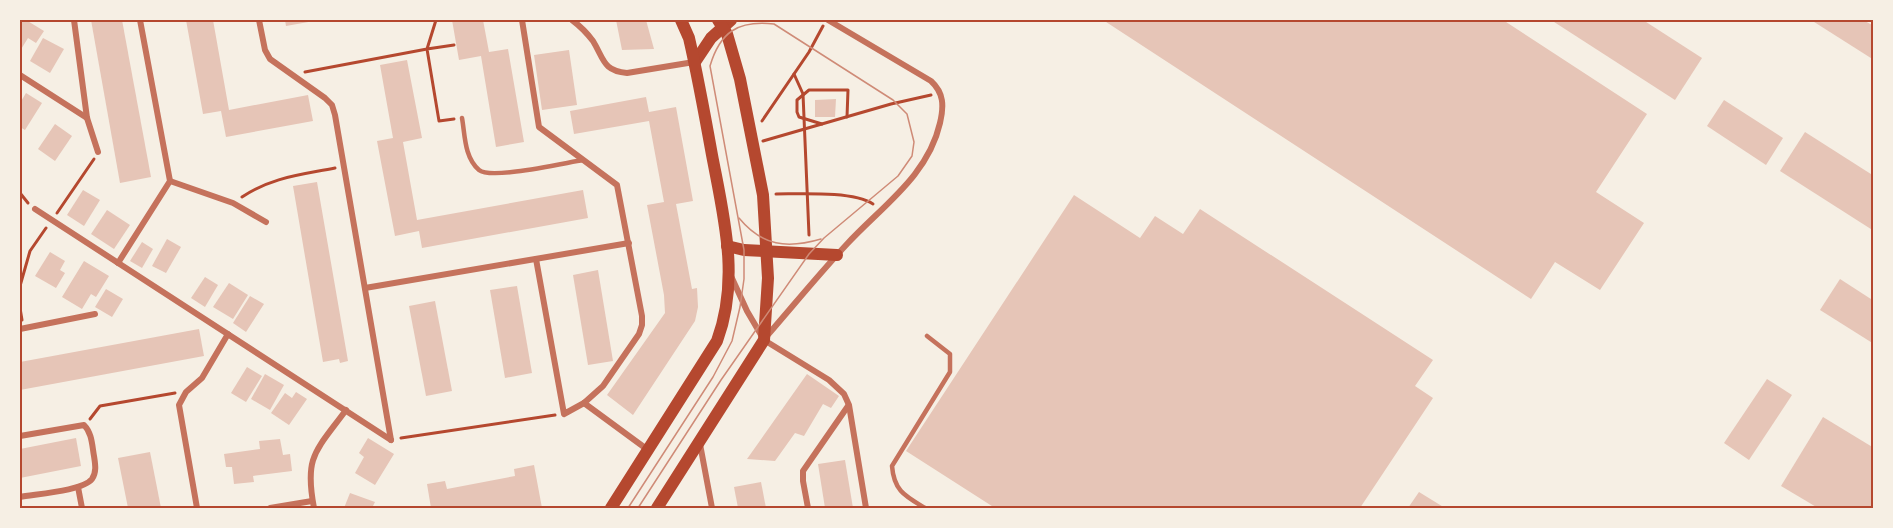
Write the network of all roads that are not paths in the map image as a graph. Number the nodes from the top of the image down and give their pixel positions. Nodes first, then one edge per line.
1 (74, 20) edge
2 (140, 20) edge
3 (260, 20) edge
4 (522, 20) edge
5 (572, 20) edge
6 (681, 20) edge
7 (827, 20) edge
8 (724, 22) edge
9 (695, 62) junction
10 (20, 75) edge
11 (462, 117) road end
12 (87, 118) junction
13 (98, 152) dead end
14 (583, 160) junction
15 (170, 181) junction
16 (35, 209) dead end
17 (266, 222) dead end
18 (628, 243) junction
19 (727, 246) junction
20 (768, 251) junction
21 (837, 255) junction
22 (536, 259) junction
23 (118, 263) junction
24 (729, 273) junction
25 (365, 288) junction
26 (95, 314) dead end
27 (20, 328) edge
28 (228, 334) junction
29 (927, 336) dead end
30 (764, 340) junction
31 (584, 403) junction
32 (849, 405) junction
33 (346, 410) junction
34 (20, 436) edge
35 (699, 441) junction
36 (648, 450) junction
37 (78, 487) junction
38 (20, 497) edge
39 (312, 501) junction
40 (82, 508) edge
41 (197, 508) edge
42 (270, 508) edge
43 (314, 508) edge
44 (611, 508) edge
45 (657, 508) edge
46 (712, 508) edge
47 (808, 508) edge
48 (866, 508) edge
49 (925, 508) edge

1 - 12 street
2 - 15 street
3 - 25 street
4 - 14 street
5 - 9 street
6 - 9 main road
7 - 21 street
8 - 9 main road
8 - 20 main road
9 - 19 main road
10 - 12 street
11 - 14 lane
12 - 13 street
14 - 18 street
15 - 17 street
15 - 23 street
16 - 23 street
18 - 22 street
18 - 31 street
19 - 20 main road
19 - 24 main road
20 - 21 main road
20 - 30 main road
21 - 30 street
22 - 25 street
22 - 31 street
23 - 28 street
24 - 30 street
24 - 36 main road
25 - 33 street
26 - 27 street
28 - 33 street
28 - 41 street
29 - 49 lane
30 - 32 street
30 - 35 main road
31 - 36 street
32 - 47 street
32 - 48 street
33 - 39 street
34 - 37 street
35 - 45 main road
35 - 46 street
36 - 44 main road
37 - 38 street
37 - 40 street
39 - 42 street
39 - 43 street

